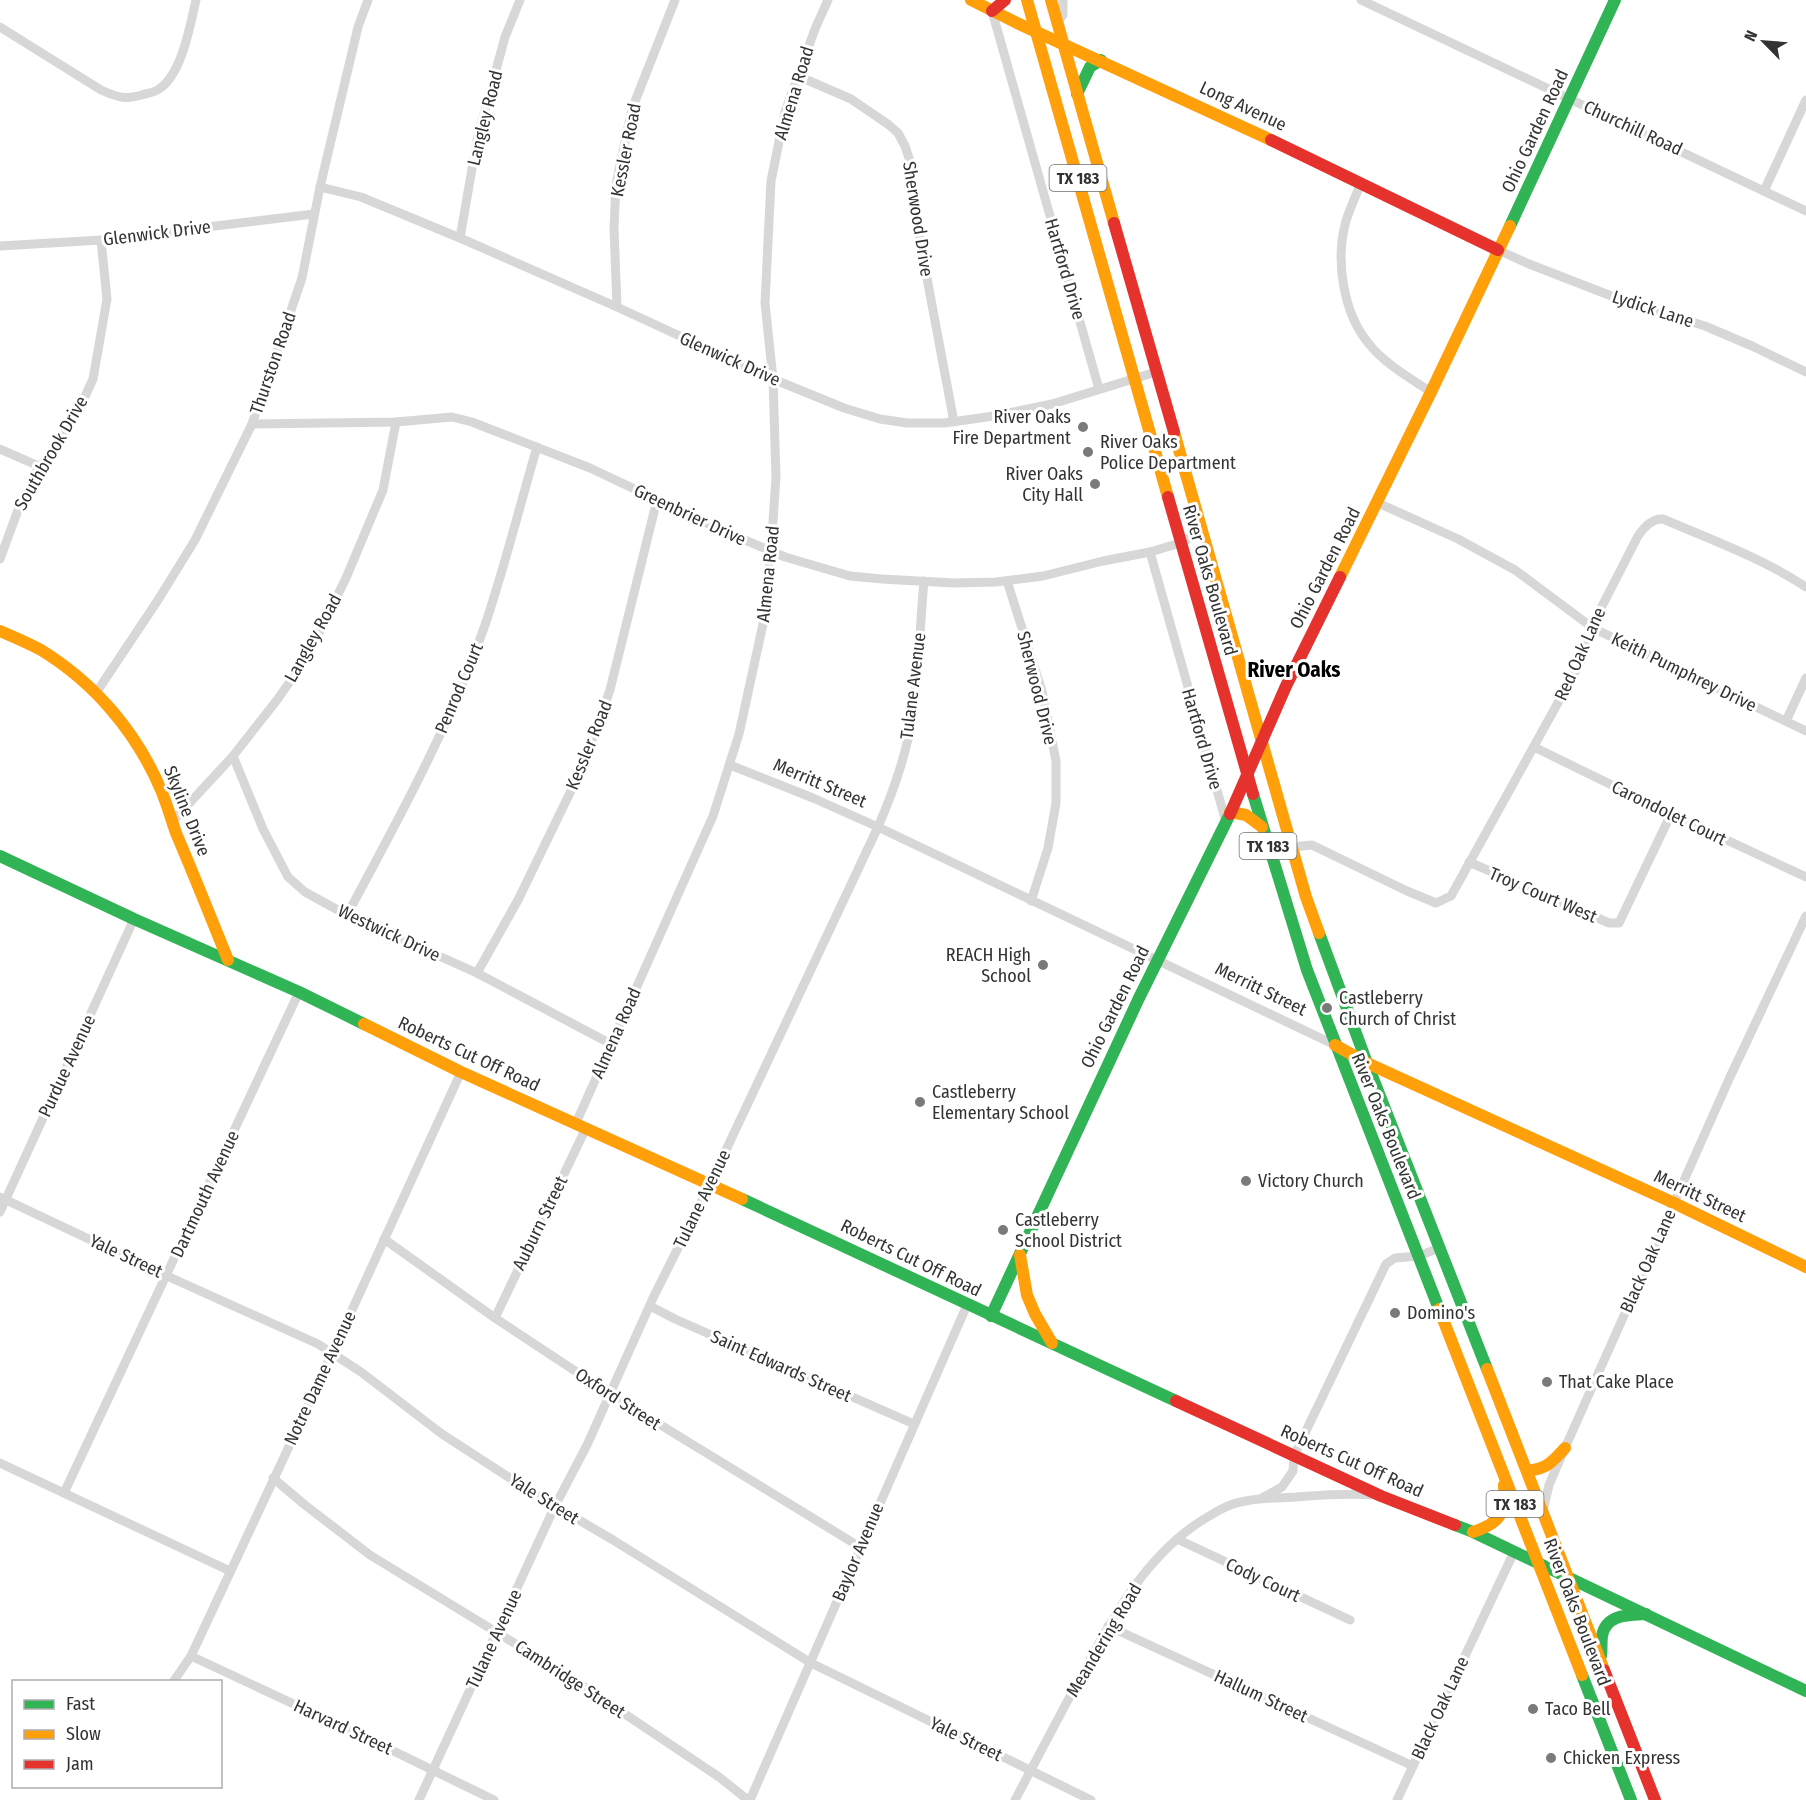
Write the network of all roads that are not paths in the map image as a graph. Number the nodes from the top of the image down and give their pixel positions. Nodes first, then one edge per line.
1 (196, 0) edge
2 (368, 0) edge
3 (520, 0) edge
4 (675, 0) edge
5 (828, 0) edge
6 (971, 0) edge
7 (1005, 0) edge
8 (1027, 0) edge
9 (1051, 0) edge
10 (1063, 0) edge
11 (1362, 0) edge
12 (1615, 0) edge
13 (992, 11) junction
14 (1057, 22) junction
15 (0, 27) edge
16 (1036, 32) junction
17 (1063, 44) junction
18 (1101, 60) junction
19 (798, 76) junction
20 (1077, 94) junction
21 (1570, 99) junction
22 (1806, 100) edge
23 (1361, 183) junction
24 (320, 187) junction
25 (1764, 191) junction
26 (1806, 211) edge
27 (314, 214) junction
28 (460, 238) junction
29 (101, 240) junction
30 (0, 246) edge
31 (1498, 250) junction
32 (617, 307) junction
33 (1156, 372) junction
34 (1806, 372) edge
35 (773, 379) junction
36 (1133, 379) junction
37 (1099, 389) junction
38 (1431, 392) junction
39 (396, 422) junction
40 (954, 422) junction
41 (252, 424) junction
42 (537, 447) junction
43 (0, 449) edge
44 (41, 467) junction
45 (657, 500) junction
46 (1378, 503) junction
47 (1202, 532) junction
48 (1180, 543) junction
49 (771, 551) junction
50 (1150, 552) junction
51 (0, 559) edge
52 (924, 581) junction
53 (1007, 581) junction
54 (1806, 587) edge
55 (1593, 628) junction
56 (0, 631) edge
57 (1211, 651) junction
58 (1806, 678) edge
59 (96, 693) junction
60 (1253, 712) junction
61 (1786, 722) junction
62 (1806, 731) edge
63 (1262, 743) junction
64 (1534, 747) junction
65 (233, 756) junction
66 (730, 765) junction
67 (1247, 775) junction
68 (1254, 795) junction
69 (1671, 814) junction
70 (1228, 817) junction
71 (172, 822) junction
72 (1262, 826) junction
73 (878, 827) junction
74 (1293, 853) junction
75 (0, 856) edge
76 (1468, 862) junction
77 (1806, 877) edge
78 (1031, 901) junction
79 (347, 915) junction
80 (1806, 916) edge
81 (134, 919) junction
82 (228, 960) junction
83 (1158, 960) junction
84 (477, 973) junction
85 (299, 992) junction
86 (611, 1044) junction
87 (1335, 1045) junction
88 (1367, 1063) junction
89 (461, 1072) junction
90 (581, 1125) junction
91 (710, 1184) junction
92 (3, 1198) edge
93 (1674, 1203) junction
94 (0, 1212) edge
95 (384, 1239) junction
96 (1440, 1248) junction
97 (1020, 1255) junction
98 (1418, 1256) junction
99 (1806, 1267) edge
100 (167, 1276) junction
101 (967, 1305) junction
102 (650, 1306) junction
103 (991, 1316) junction
104 (495, 1318) junction
105 (1052, 1343) junction
106 (332, 1352) junction
107 (610, 1394) junction
108 (1507, 1421) junction
109 (914, 1424) junction
110 (1485, 1430) junction
111 (1565, 1448) junction
112 (1294, 1456) junction
113 (0, 1463) edge
114 (1502, 1471) junction
115 (1527, 1471) junction
116 (273, 1478) junction
117 (64, 1493) junction
118 (1381, 1496) junction
119 (1260, 1499) junction
120 (555, 1506) junction
121 (1543, 1511) junction
122 (1473, 1532) junction
123 (1177, 1539) junction
124 (860, 1547) junction
125 (1514, 1552) junction
126 (1538, 1563) junction
127 (230, 1571) junction
128 (1568, 1577) junction
129 (1646, 1614) junction
130 (1350, 1620) dead end
131 (1108, 1626) junction
132 (497, 1633) junction
133 (190, 1656) junction
134 (1601, 1661) junction
135 (811, 1663) junction
136 (174, 1680) edge
137 (1806, 1691) edge
138 (1636, 1749) junction
139 (1614, 1757) junction
140 (1413, 1766) junction
141 (433, 1770) junction
142 (1030, 1771) junction
143 (419, 1800) edge
144 (494, 1800) edge
145 (749, 1800) edge
146 (1015, 1800) edge
147 (1091, 1800) edge
148 (1397, 1800) edge
149 (1631, 1800) edge
150 (1655, 1800) edge

1 - 15 street
2 - 24 street, Thurston Road
3 - 28 street, Langley Road
4 - 32 street, Kessler Road
5 - 19 street, Almena Road
6 - 13 street, Long Avenue
7 - 13 street
8 - 16 street, River Oaks Boulevard / TX 183
9 - 14 street, River Oaks Boulevard / TX 183
10 - 14 street
11 - 21 street, Churchill Road
12 - 21 street, Ohio Garden Road
13 - 16 street, Long Avenue
13 - 37 street, Hartford Drive
14 - 17 street, River Oaks Boulevard / TX 183
16 - 17 street, Long Avenue
16 - 36 street, River Oaks Boulevard / TX 183
17 - 18 street, Long Avenue
17 - 20 street, River Oaks Boulevard / TX 183
18 - 20 street
18 - 23 street, Long Avenue
19 - 35 street, Almena Road
19 - 40 street, Sherwood Drive
20 - 33 street, River Oaks Boulevard / TX 183
21 - 25 street, Churchill Road
21 - 31 street, Ohio Garden Road
22 - 25 street
23 - 31 street, Long Avenue
23 - 38 street
24 - 27 street, Thurston Road
24 - 28 street, Glenwick Drive
25 - 26 street, Churchill Road
27 - 29 street, Glenwick Drive
27 - 41 street, Thurston Road
28 - 32 street, Glenwick Drive
29 - 30 street, Glenwick Drive
29 - 44 street, Southbrook Drive
31 - 34 street, Lydick Lane
31 - 38 street, Ohio Garden Road
32 - 35 street, Glenwick Drive
33 - 36 street, Glenwick Drive
33 - 47 street, River Oaks Boulevard / TX 183
35 - 40 street, Glenwick Drive
35 - 49 street, Almena Road
36 - 37 street, Glenwick Drive
36 - 48 street, River Oaks Boulevard / TX 183
37 - 40 street, Glenwick Drive
38 - 46 street, Ohio Garden Road
39 - 41 street, Greenbrier Drive
39 - 42 street, Greenbrier Drive
39 - 65 street, Langley Road
41 - 59 street, Thurston Road
42 - 45 street, Greenbrier Drive
42 - 79 street, Penrod Court
43 - 44 street
44 - 51 street, Southbrook Drive
45 - 49 street, Greenbrier Drive
45 - 84 street, Kessler Road
46 - 55 street, Keith Pumphrey Drive
46 - 63 street, Ohio Garden Road
47 - 48 street, Greenbrier Drive
47 - 60 street, River Oaks Boulevard / TX 183
48 - 50 street, Greenbrier Drive
48 - 57 street, River Oaks Boulevard / TX 183
49 - 52 street, Greenbrier Drive
49 - 66 street, Almena Road
50 - 53 street, Greenbrier Drive
50 - 70 street, Hartford Drive
52 - 53 street, Greenbrier Drive
52 - 73 street, Tulane Avenue
53 - 78 street, Sherwood Drive
54 - 55 street, Red Oak Lane
55 - 61 street, Keith Pumphrey Drive
55 - 64 street, Red Oak Lane
56 - 59 street, Skyline Drive
57 - 60 street
57 - 67 street, River Oaks Boulevard / TX 183
58 - 61 street
59 - 71 street, Skyline Drive
60 - 63 street, River Oaks Boulevard / TX 183
61 - 62 street, Keith Pumphrey Drive
63 - 67 street, Ohio Garden Road
63 - 74 street, River Oaks Boulevard / TX 183
64 - 69 street, Carondolet Court
64 - 76 street, Red Oak Lane
65 - 71 street, Langley Road
65 - 79 street, Westwick Drive
66 - 73 street, Merritt Street
66 - 86 street, Almena Road
67 - 68 street, River Oaks Boulevard / TX 183
67 - 70 street, Ohio Garden Road
68 - 72 street, River Oaks Boulevard / TX 183
68 - 74 street
69 - 76 street, Troy Court West
69 - 77 street, Carondolet Court
70 - 72 street
70 - 83 street, Ohio Garden Road
71 - 82 street, Skyline Drive
72 - 87 street, River Oaks Boulevard / TX 183
73 - 78 street, Merritt Street
73 - 91 street, Tulane Avenue
74 - 76 street, Red Oak Lane
74 - 88 street, River Oaks Boulevard / TX 183
75 - 81 street, Roberts Cut Off Road
78 - 83 street, Merritt Street
79 - 84 street, Westwick Drive
80 - 93 street, Black Oak Lane
81 - 82 street, Roberts Cut Off Road
81 - 92 street, Purdue Avenue
82 - 85 street, Roberts Cut Off Road
83 - 87 street, Merritt Street
83 - 97 street, Ohio Garden Road
84 - 86 street, Westwick Drive
85 - 89 street, Roberts Cut Off Road
85 - 100 street, Dartmouth Avenue
86 - 90 street, Almena Road
87 - 88 street, Merritt Street
87 - 98 street, River Oaks Boulevard / TX 183
88 - 93 street, Merritt Street
88 - 96 street, River Oaks Boulevard / TX 183
89 - 90 street, Roberts Cut Off Road
89 - 95 street, Notre Dame Avenue
90 - 91 street, Roberts Cut Off Road
90 - 104 street, Auburn Street
91 - 101 street, Roberts Cut Off Road
91 - 102 street, Tulane Avenue
92 - 94 street, Purdue Avenue
92 - 100 street, Yale Street
93 - 99 street, Merritt Street
93 - 111 street, Black Oak Lane
95 - 104 street, Oxford Street
95 - 106 street, Notre Dame Avenue
96 - 98 street
96 - 108 street, River Oaks Boulevard / TX 183
97 - 103 street, Ohio Garden Road
97 - 105 street
98 - 110 street, River Oaks Boulevard / TX 183
98 - 112 street, Meandering Road
100 - 106 street, Yale Street
100 - 117 street, Dartmouth Avenue
101 - 103 street, Roberts Cut Off Road
101 - 109 street, Baylor Avenue
102 - 107 street, Tulane Avenue
102 - 109 street, Saint Edwards Street
103 - 105 street, Roberts Cut Off Road
104 - 107 street, Oxford Street
105 - 112 street, Roberts Cut Off Road
106 - 116 street, Notre Dame Avenue
106 - 120 street, Yale Street
107 - 120 street, Tulane Avenue
107 - 124 street, Oxford Street
108 - 110 street
108 - 115 street, River Oaks Boulevard / TX 183
109 - 124 street, Baylor Avenue
110 - 114 street, River Oaks Boulevard / TX 183
111 - 115 street
111 - 121 street, Black Oak Lane
112 - 118 street, Roberts Cut Off Road
112 - 119 street, Meandering Road
113 - 117 street
114 - 122 street
114 - 126 street, River Oaks Boulevard / TX 183
115 - 121 street, River Oaks Boulevard / TX 183
116 - 127 street, Notre Dame Avenue
116 - 132 street, Cambridge Street
117 - 127 street
118 - 119 street, Meandering Road
118 - 122 street, Roberts Cut Off Road
119 - 123 street, Meandering Road
120 - 132 street, Tulane Avenue
120 - 135 street, Yale Street
121 - 128 street, River Oaks Boulevard / TX 183
122 - 125 street, Roberts Cut Off Road
123 - 130 street, Cody Court
123 - 131 street, Meandering Road
124 - 135 street, Baylor Avenue
125 - 126 street, Roberts Cut Off Road
125 - 140 street, Black Oak Lane
126 - 128 street, Roberts Cut Off Road
126 - 139 street, River Oaks Boulevard / TX 183
127 - 133 street, Notre Dame Avenue
128 - 129 street, Roberts Cut Off Road
128 - 134 street, River Oaks Boulevard / TX 183
129 - 134 street
129 - 137 street, Roberts Cut Off Road
131 - 140 street, Hallum Street
131 - 142 street, Meandering Road
132 - 141 street, Tulane Avenue
132 - 145 street, Cambridge Street
133 - 136 street, Notre Dame Avenue
133 - 141 street, Harvard Street
134 - 138 street, River Oaks Boulevard / TX 183
135 - 142 street, Yale Street
135 - 145 street, Baylor Avenue
138 - 139 street
138 - 150 street, River Oaks Boulevard / TX 183
139 - 149 street, River Oaks Boulevard / TX 183
140 - 148 street, Black Oak Lane
141 - 143 street, Tulane Avenue
141 - 144 street, Harvard Street
142 - 146 street, Meandering Road
142 - 147 street, Yale Street

